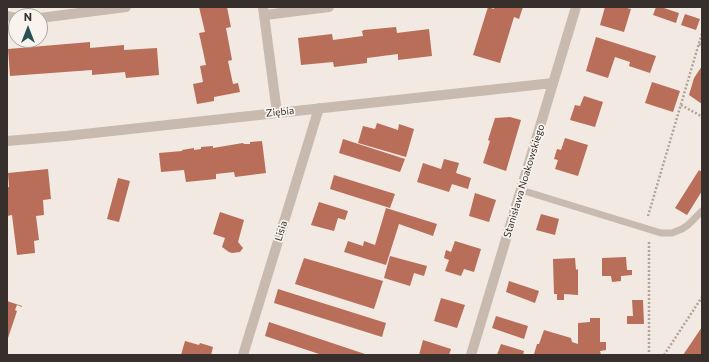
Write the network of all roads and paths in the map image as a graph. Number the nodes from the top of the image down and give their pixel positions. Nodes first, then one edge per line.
1 (126, 7) edge
2 (329, 7) edge
3 (576, 7) edge
4 (264, 11) edge
5 (48, 17) edge
6 (702, 33) edge
7 (699, 44) junction
8 (702, 46) edge
9 (553, 83) junction
10 (681, 105) junction
11 (319, 108) junction
12 (278, 113) junction
13 (702, 118) edge
14 (7, 141) edge
15 (521, 190) junction
16 (702, 211) edge
17 (646, 229) junction
18 (702, 297) edge
19 (243, 355) edge
20 (471, 355) edge
21 (649, 355) edge
22 (664, 355) edge

1 - 5 street
2 - 4 street
3 - 9 street, Stanisława Noakowskiego
4 - 12 street
6 - 7 path
7 - 8 path
7 - 10 path
9 - 11 street, Ziębia
9 - 15 street, Stanisława Noakowskiego
10 - 13 path
10 - 17 path
11 - 12 street, Ziębia
11 - 19 street, Lisia
12 - 14 street, Ziębia
15 - 17 lane
15 - 20 street, Stanisława Noakowskiego
16 - 17 lane
17 - 21 path
18 - 22 path

